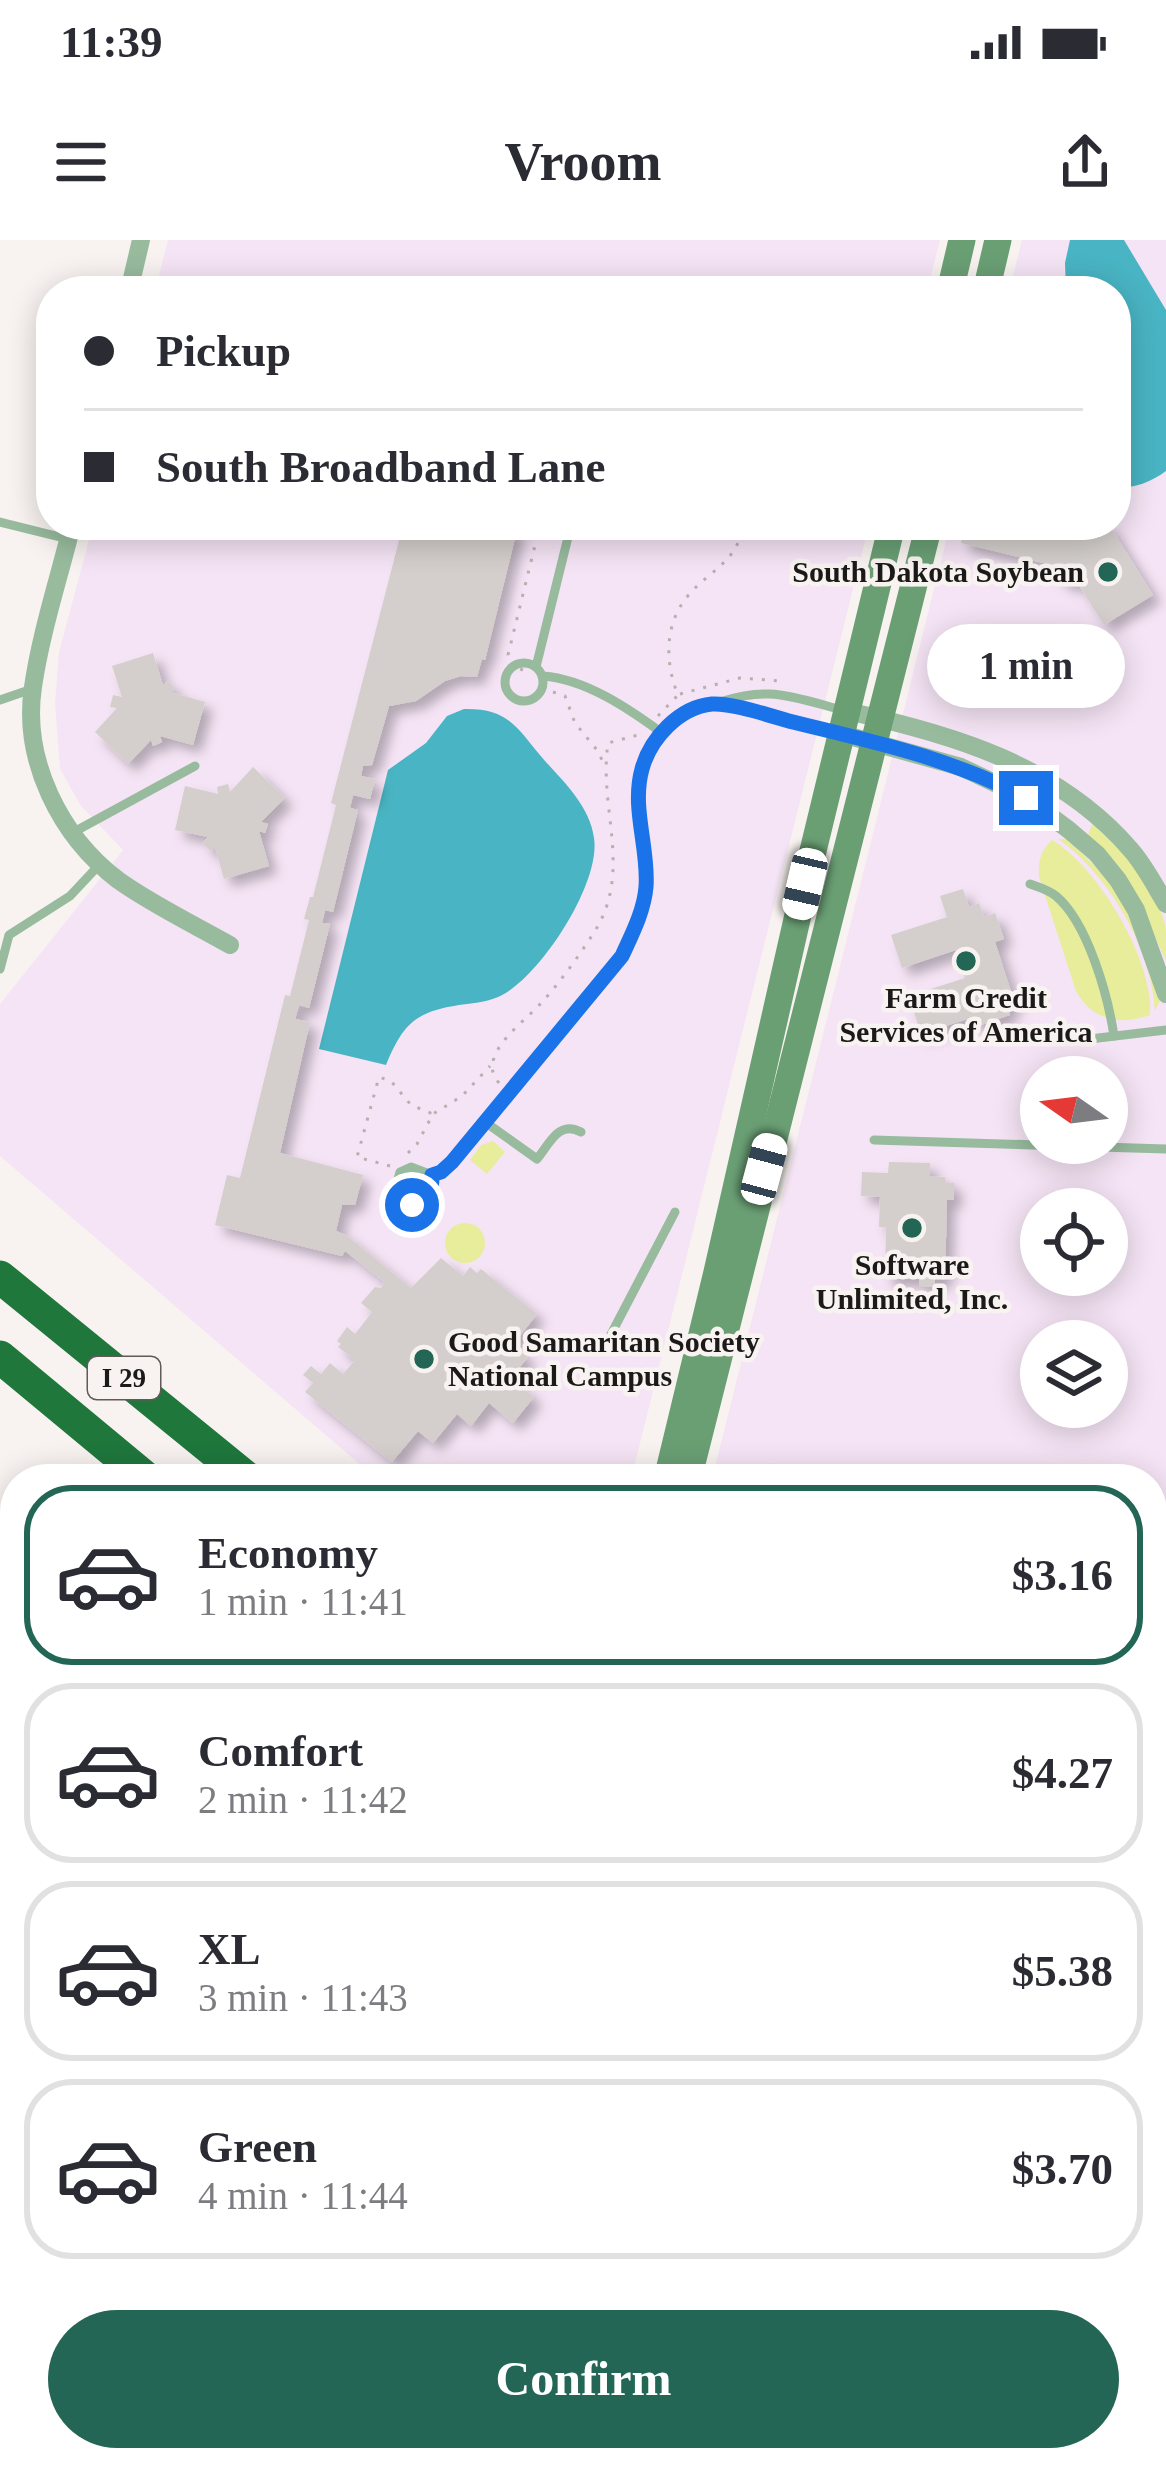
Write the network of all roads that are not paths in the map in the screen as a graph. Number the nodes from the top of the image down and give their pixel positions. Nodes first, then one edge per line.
1 (141, 240) edge
2 (962, 240) edge
3 (998, 240) edge
4 (133, 276) edge
5 (954, 276) edge
6 (990, 276) edge
7 (0, 522) edge
8 (36, 527) edge
9 (68, 540) edge
10 (569, 540) edge
11 (888, 540) edge
12 (925, 540) edge
13 (32, 689) junction
14 (0, 700) edge
15 (712, 704) junction
16 (844, 722) junction
17 (879, 730) junction
18 (662, 733) junction
19 (195, 766) dead end
20 (72, 833) junction
21 (100, 864) junction
22 (1030, 884) dead end
23 (1166, 904) edge
24 (230, 945) dead end
25 (0, 969) edge
26 (1166, 994) edge
27 (1166, 1030) edge
28 (1114, 1036) junction
29 (1073, 1041) dead end
30 (485, 1122) junction
31 (581, 1132) dead end
32 (874, 1140) dead end
33 (1166, 1149) edge
34 (432, 1175) junction
35 (675, 1211) dead end
36 (0, 1277) edge
37 (608, 1340) dead end
38 (0, 1357) edge
39 (129, 1464) edge
40 (230, 1464) edge
41 (671, 1464) edge
42 (692, 1464) edge

1 - 4 street
2 - 5 main road
3 - 6 main road
7 - 8 lane
9 - 13 street
10 - 18 lane
11 - 16 main road
12 - 17 main road
13 - 14 lane
13 - 20 street
15 - 16 lane
15 - 16 lane
15 - 18 lane
16 - 17 street
16 - 41 main road
17 - 23 street
17 - 26 street
17 - 42 main road
18 - 30 lane
19 - 20 lane
20 - 21 street
21 - 24 street
21 - 25 lane
22 - 28 lane
27 - 28 lane
28 - 29 lane
30 - 31 lane
30 - 34 lane
32 - 33 lane
34 - 34 lane
35 - 37 lane
36 - 40 highway, I 29
38 - 39 highway, I 29

